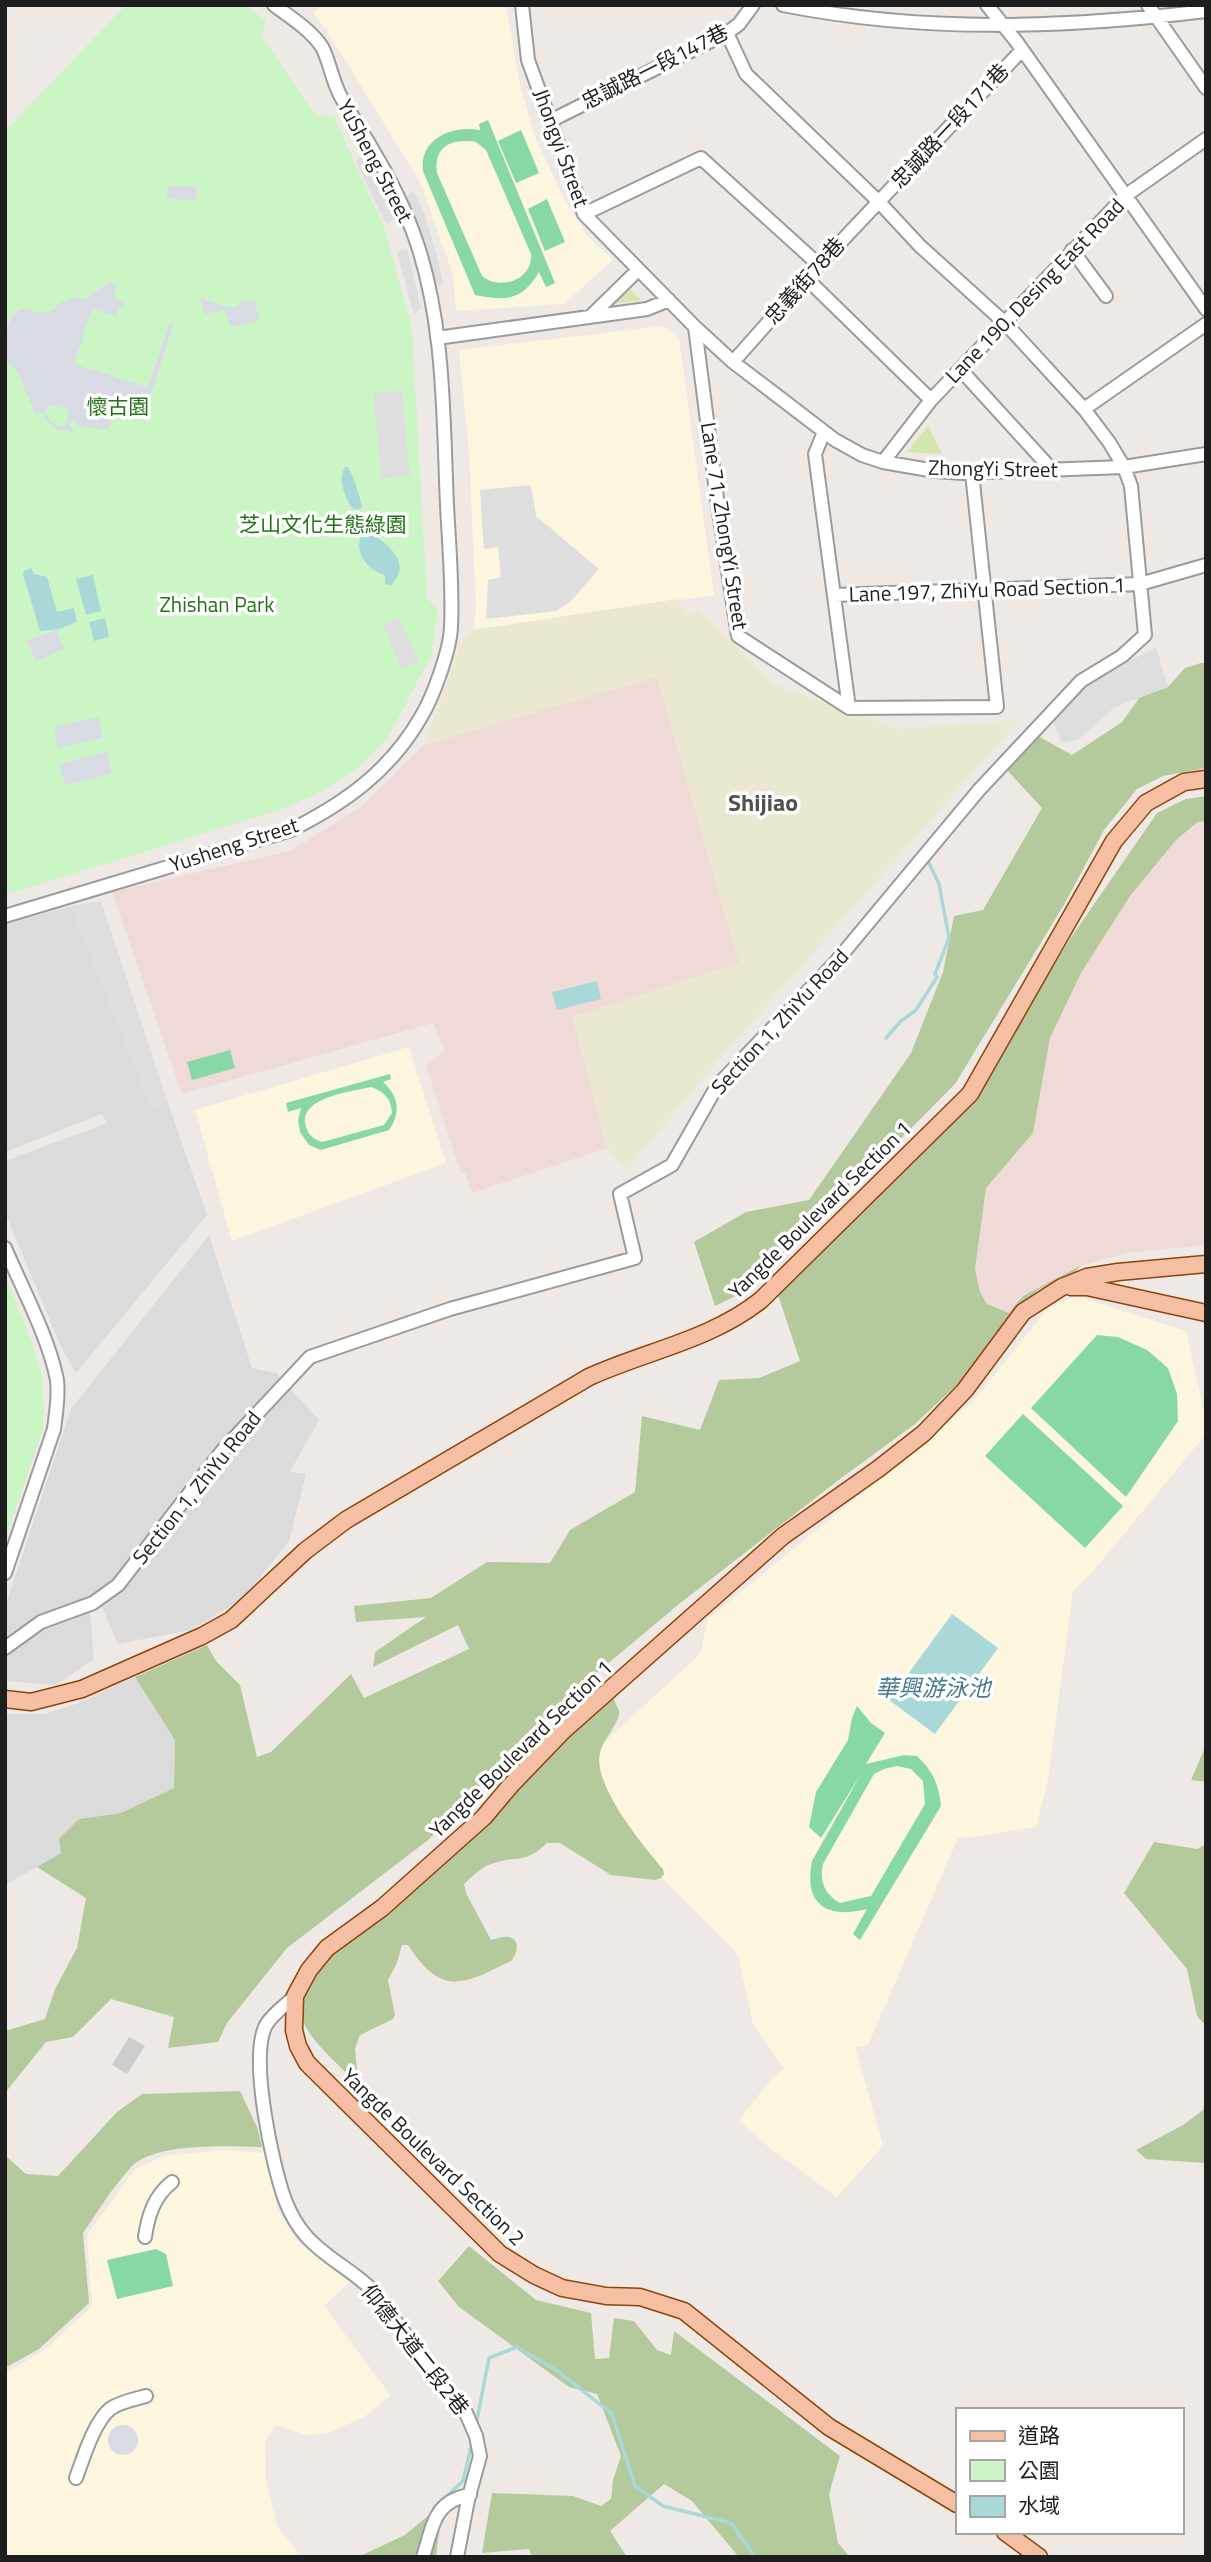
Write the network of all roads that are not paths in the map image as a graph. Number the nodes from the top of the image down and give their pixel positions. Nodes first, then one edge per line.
1 (274, 5) edge
2 (522, 5) edge
3 (753, 5) edge
4 (783, 5) edge
5 (987, 5) edge
6 (1148, 5) edge
7 (1206, 11) edge
8 (1156, 17) junction
9 (1002, 26) junction
10 (727, 33) junction
11 (1021, 51) junction
12 (1206, 88) edge
13 (550, 121) junction
14 (1206, 139) edge
15 (1125, 196) junction
16 (879, 202) junction
17 (584, 214) junction
18 (1072, 250) junction
19 (818, 265) junction
20 (638, 270) junction
21 (807, 279) junction
22 (1106, 296) dead end
23 (669, 300) junction
24 (1206, 309) edge
25 (592, 316) junction
26 (1005, 323) junction
27 (1206, 324) edge
28 (695, 327) junction
29 (437, 338) junction
30 (733, 362) junction
31 (960, 369) junction
32 (932, 400) junction
33 (1084, 409) junction
34 (824, 432) junction
35 (1206, 454) edge
36 (883, 462) junction
37 (1124, 467) junction
38 (1053, 471) junction
39 (972, 473) junction
40 (1206, 565) edge
41 (1140, 584) junction
42 (985, 591) junction
43 (834, 596) junction
44 (849, 708) junction
45 (1206, 779) edge
46 (5, 916) edge
47 (5, 1248) edge
48 (1206, 1264) edge
49 (1062, 1287) junction
50 (1206, 1313) edge
51 (5, 1573) edge
52 (5, 1648) edge
53 (5, 1699) edge
54 (295, 1996) junction
55 (172, 2182) dead end
56 (145, 2237) dead end
57 (146, 2396) dead end
58 (76, 2478) dead end
59 (470, 2496) junction
60 (956, 2503) edge
61 (1007, 2534) edge
62 (423, 2557) edge
63 (457, 2557) edge
64 (1039, 2557) edge

1 - 29 street, YuSheng Street
2 - 13 street, Jhongyi Street
3 - 10 street, 忠誠路一段147巷
4 - 9 street
5 - 9 street
6 - 8 street
7 - 8 street
8 - 9 street
8 - 12 street
9 - 11 street
10 - 13 street, 忠誠路一段147巷
10 - 16 street
11 - 15 street
11 - 16 street, 忠誠路一段171巷
13 - 17 street, Jhongyi Street
14 - 15 street, Lane 190, Desing East Road
15 - 18 street, Lane 190, Desing East Road
15 - 24 street
16 - 19 street, 忠義街78巷
16 - 26 street
17 - 19 street
17 - 20 street, Jhongyi Street
18 - 22 street
18 - 26 street, Lane 190, Desing East Road
19 - 21 street, 忠義街78巷
20 - 23 street, Jhongyi Street
20 - 25 street
21 - 30 street, 忠義街78巷
21 - 32 street
23 - 25 street
23 - 28 street, ZhongYi Street
25 - 29 street
26 - 31 street, Lane 190, Desing East Road
26 - 33 street
27 - 33 street
28 - 30 street, ZhongYi Street
28 - 44 street, Lane 71, ZhongYi Street
29 - 46 street, Yusheng Street
30 - 34 street, ZhongYi Street
31 - 32 street, Lane 190, Desing East Road
31 - 38 street
32 - 36 street, Lane 190, Desing East Road
33 - 37 street
34 - 36 street, ZhongYi Street
34 - 43 street
35 - 37 street, ZhongYi Street
36 - 39 street, ZhongYi Street
37 - 38 street, ZhongYi Street
37 - 41 street
38 - 39 street, ZhongYi Street
39 - 42 street
40 - 41 street
41 - 42 street, Lane 197, ZhiYu Road Section 1
41 - 52 street, Section 1, ZhiYu Road
42 - 43 street, Lane 197, ZhiYu Road Section 1
42 - 44 street
43 - 44 street
45 - 53 main road, Yangde Boulevard Section 1
47 - 51 street
48 - 49 main road, Yangde Boulevard Section 1
49 - 50 main road
49 - 54 main road, Yangde Boulevard Section 1
54 - 59 street, 仰德大道二段2巷
54 - 60 main road, Yangde Boulevard Section 2
55 - 56 street
57 - 58 street
59 - 62 street
59 - 63 street
61 - 64 main road

